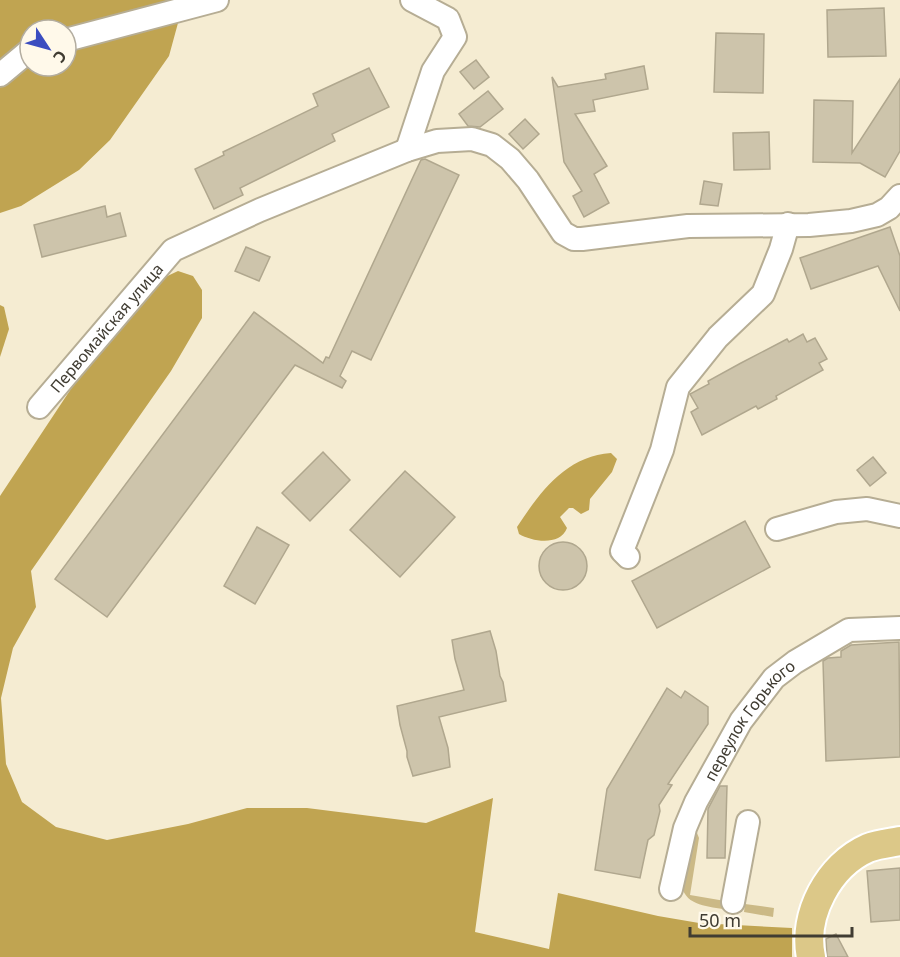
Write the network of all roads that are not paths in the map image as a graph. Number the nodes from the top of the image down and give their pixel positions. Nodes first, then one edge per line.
1 (217, 0) edge
2 (412, 0) edge
3 (78, 37) edge
4 (18, 60) edge
5 (0, 75) edge
6 (407, 150) junction
7 (900, 196) edge
8 (788, 224) junction
9 (39, 407) dead end
10 (900, 516) edge
11 (777, 529) dead end
12 (628, 557) dead end
13 (900, 628) edge
14 (748, 822) dead end
15 (900, 841) edge
16 (671, 889) dead end
17 (733, 902) dead end
18 (811, 957) edge

1 - 3 street
2 - 6 street
4 - 5 street
6 - 8 street
6 - 9 street, Первомайская улица
7 - 8 street
8 - 12 street
10 - 11 street
13 - 16 street, переулок Горького
14 - 17 street
15 - 18 main road

